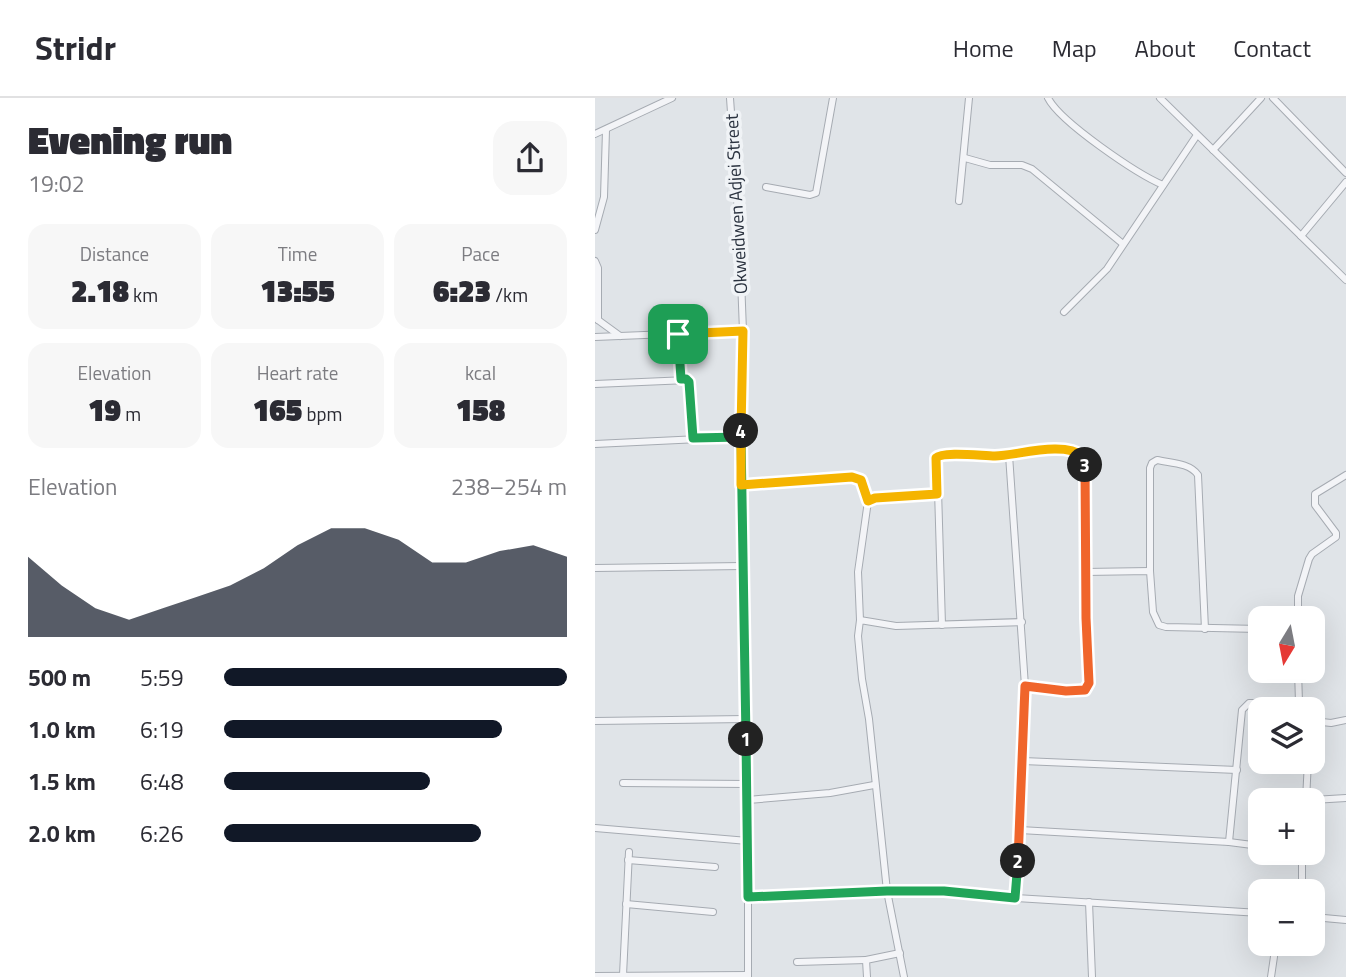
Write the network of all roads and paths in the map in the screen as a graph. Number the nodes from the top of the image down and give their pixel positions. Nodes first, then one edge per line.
1 (672, 98) edge
2 (730, 98) edge
3 (833, 98) edge
4 (969, 98) edge
5 (1048, 98) edge
6 (1160, 98) edge
7 (1261, 98) edge
8 (1273, 98) edge
9 (605, 130) junction
10 (595, 134) edge
11 (1197, 135) junction
12 (1213, 150) junction
13 (965, 158) junction
14 (1346, 173) edge
15 (1346, 182) edge
16 (1163, 185) junction
17 (766, 187) dead end
18 (959, 201) dead end
19 (595, 230) edge
20 (1301, 236) junction
21 (1123, 244) junction
22 (595, 261) edge
23 (1345, 277) edge
24 (1064, 312) dead end
25 (597, 321) edge
26 (743, 331) junction
27 (678, 334) junction
28 (595, 337) edge
29 (619, 337) junction
30 (681, 379) junction
31 (595, 384) edge
32 (741, 437) junction
33 (693, 438) junction
34 (595, 444) edge
35 (1009, 455) junction
36 (1346, 475) edge
37 (741, 485) junction
38 (937, 494) junction
39 (868, 501) junction
40 (743, 566) junction
41 (595, 568) edge
42 (1150, 570) junction
43 (1085, 572) junction
44 (1298, 606) edge
45 (860, 620) junction
46 (1022, 622) junction
47 (942, 625) junction
48 (1205, 629) junction
49 (1248, 629) edge
50 (1025, 686) junction
51 (1248, 704) edge
52 (746, 719) junction
53 (1346, 720) edge
54 (595, 721) edge
55 (1325, 722) edge
56 (1023, 761) junction
57 (1237, 770) junction
58 (623, 783) dead end
59 (747, 783) junction
60 (874, 785) junction
61 (1346, 798) edge
62 (1325, 799) edge
63 (748, 800) junction
64 (595, 828) edge
65 (1020, 830) junction
66 (748, 841) junction
67 (1229, 842) junction
68 (1248, 844) edge
69 (629, 852) dead end
70 (628, 860) junction
71 (715, 867) dead end
72 (887, 891) junction
73 (748, 897) junction
74 (1015, 898) junction
75 (1089, 902) junction
76 (626, 904) junction
77 (713, 912) dead end
78 (1248, 912) edge
79 (1325, 918) edge
80 (1346, 919) edge
81 (900, 953) junction
82 (1274, 956) edge
83 (866, 960) junction
84 (797, 962) dead end
85 (623, 975) edge
86 (595, 976) edge
87 (748, 976) edge
88 (867, 977) edge
89 (904, 977) edge
90 (1092, 977) edge
91 (1271, 977) edge

1 - 9 street
2 - 26 street, Okweidwen Adjei Street
3 - 17 street
4 - 13 street
5 - 16 street
6 - 11 street
7 - 12 street
8 - 14 street
9 - 10 street
9 - 19 street
11 - 12 street
11 - 16 street
12 - 20 street
13 - 18 street
13 - 21 street
15 - 20 street
16 - 21 street
20 - 23 street
21 - 24 street
22 - 25 street
25 - 29 street
26 - 27 street
26 - 32 street, Okweidwen Adjei Street
27 - 29 street
27 - 30 street
28 - 29 street
30 - 31 street
30 - 33 street
32 - 33 street
32 - 37 street, Okweidwen Adjei Street
33 - 34 street
35 - 38 street
35 - 43 street
35 - 46 street
36 - 44 street
37 - 39 street
37 - 40 street, Okweidwen Adjei Street
38 - 39 street
38 - 47 street
39 - 45 street
40 - 41 street
40 - 52 street, Okweidwen Adjei Street
42 - 43 street
42 - 48 street
42 - 48 street
43 - 50 street
45 - 47 street
45 - 60 street
46 - 47 street
46 - 50 street
48 - 49 street
50 - 56 street
51 - 57 street
52 - 54 street
52 - 59 street, Okweidwen Adjei Street
53 - 55 street
56 - 57 street
56 - 65 street
57 - 67 street
58 - 59 street
59 - 63 street, Okweidwen Adjei Street
60 - 63 street
60 - 72 street
61 - 62 street
63 - 66 street, Okweidwen Adjei Street
64 - 66 street
65 - 67 street
65 - 74 street
66 - 73 street, Okweidwen Adjei Street
67 - 68 street
69 - 70 street
70 - 71 street
70 - 76 street
72 - 73 street
72 - 74 street
72 - 81 street
73 - 87 street, Okweidwen Adjei Street
74 - 75 street
75 - 78 street
75 - 90 street
76 - 77 street
76 - 85 street
79 - 80 street
81 - 83 street
81 - 89 street
82 - 91 street
83 - 84 street
83 - 88 street
85 - 86 street
85 - 87 street

